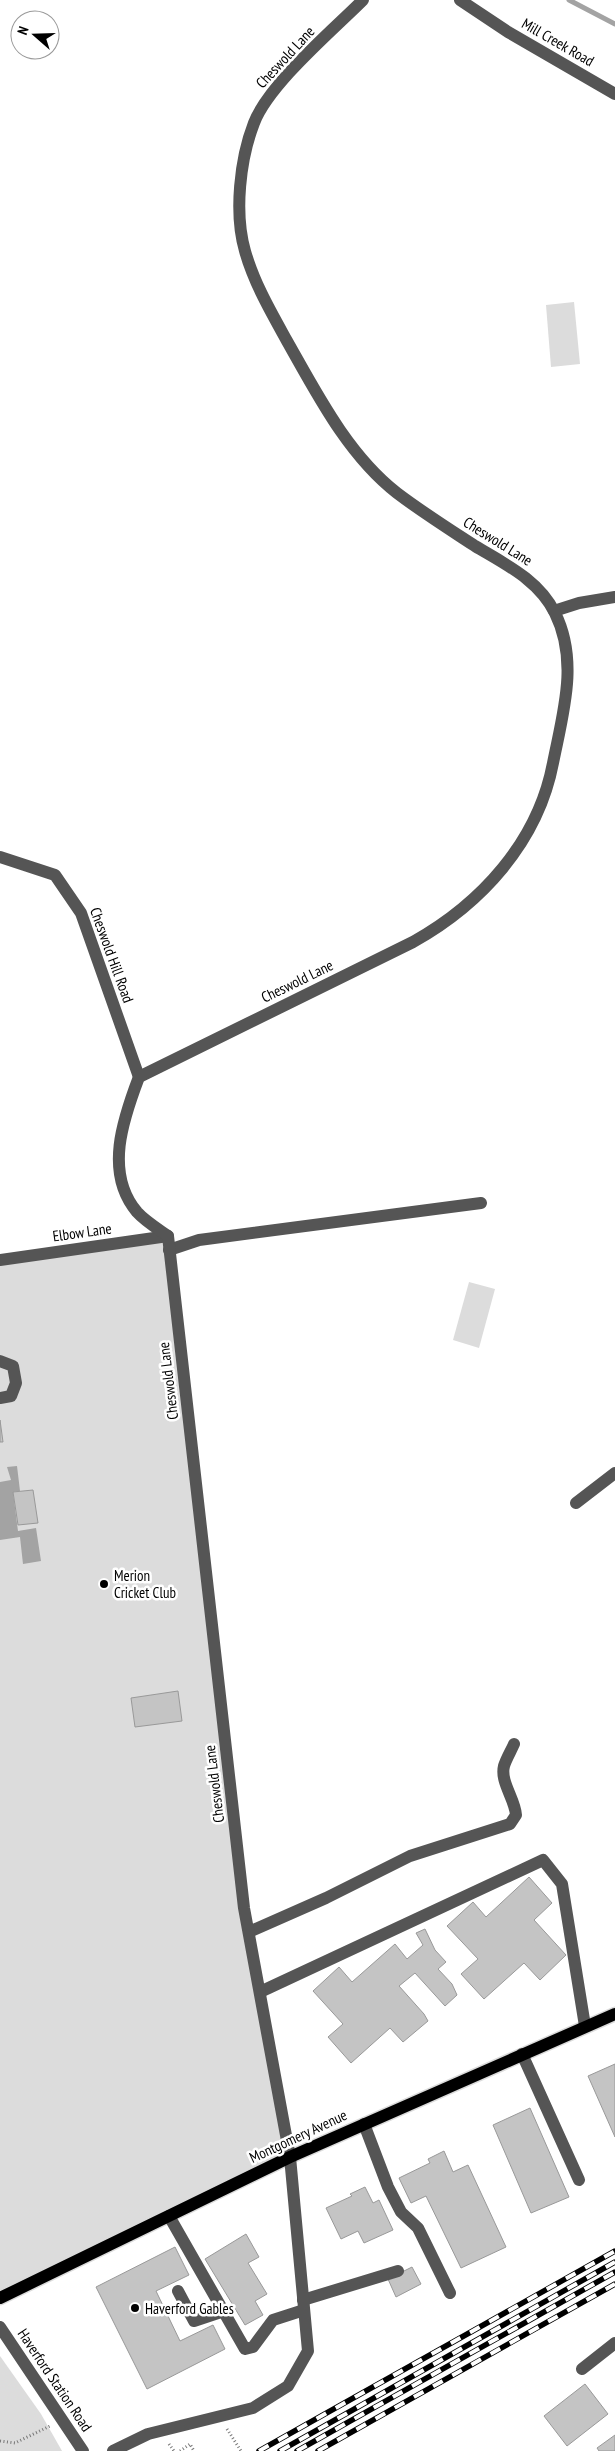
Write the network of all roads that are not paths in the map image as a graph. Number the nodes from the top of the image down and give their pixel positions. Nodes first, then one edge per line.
1 (363, 0) edge
2 (460, 0) edge
3 (615, 94) edge
4 (615, 597) edge
5 (554, 611) junction
6 (0, 857) edge
7 (139, 1076) junction
8 (481, 1203) dead end
9 (168, 1236) junction
10 (169, 1250) junction
11 (0, 1260) edge
12 (0, 1361) edge
13 (0, 1398) edge
14 (615, 1473) edge
15 (576, 1503) dead end
16 (514, 1744) dead end
17 (249, 1932) junction
18 (260, 1992) junction
19 (615, 2014) edge
20 (585, 2026) junction
21 (522, 2054) junction
22 (364, 2124) junction
23 (290, 2157) junction
24 (579, 2180) dead end
25 (169, 2216) junction
26 (398, 2271) dead end
27 (178, 2291) dead end
28 (450, 2292) dead end
29 (0, 2298) edge
30 (304, 2305) junction
31 (224, 2311) junction
32 (0, 2327) edge
33 (615, 2343) edge
34 (582, 2369) dead end
35 (83, 2451) edge
36 (113, 2451) edge

1 - 5 street, Cheswold Lane
2 - 3 street, Mill Creek Road
4 - 5 street
5 - 7 street, Cheswold Lane
6 - 7 street, Cheswold Hill Road
7 - 9 street
8 - 10 street
9 - 10 street, Cheswold Lane
9 - 11 street, Elbow Lane
10 - 17 street, Cheswold Lane
12 - 13 street
14 - 15 street
16 - 17 street
17 - 18 street, Cheswold Lane
18 - 20 street
18 - 23 street, Cheswold Lane
19 - 20 main road, Montgomery Avenue
20 - 21 main road, Montgomery Avenue
21 - 22 main road, Montgomery Avenue
21 - 24 street
22 - 23 main road, Montgomery Avenue
22 - 28 street
23 - 25 main road, Montgomery Avenue
23 - 30 street, Cheswold Lane
25 - 29 main road, Montgomery Avenue
25 - 31 street
26 - 30 street
27 - 31 street
30 - 31 street
30 - 36 street, Cheswold Lane
32 - 35 street, Haverford Station Road
33 - 34 street

